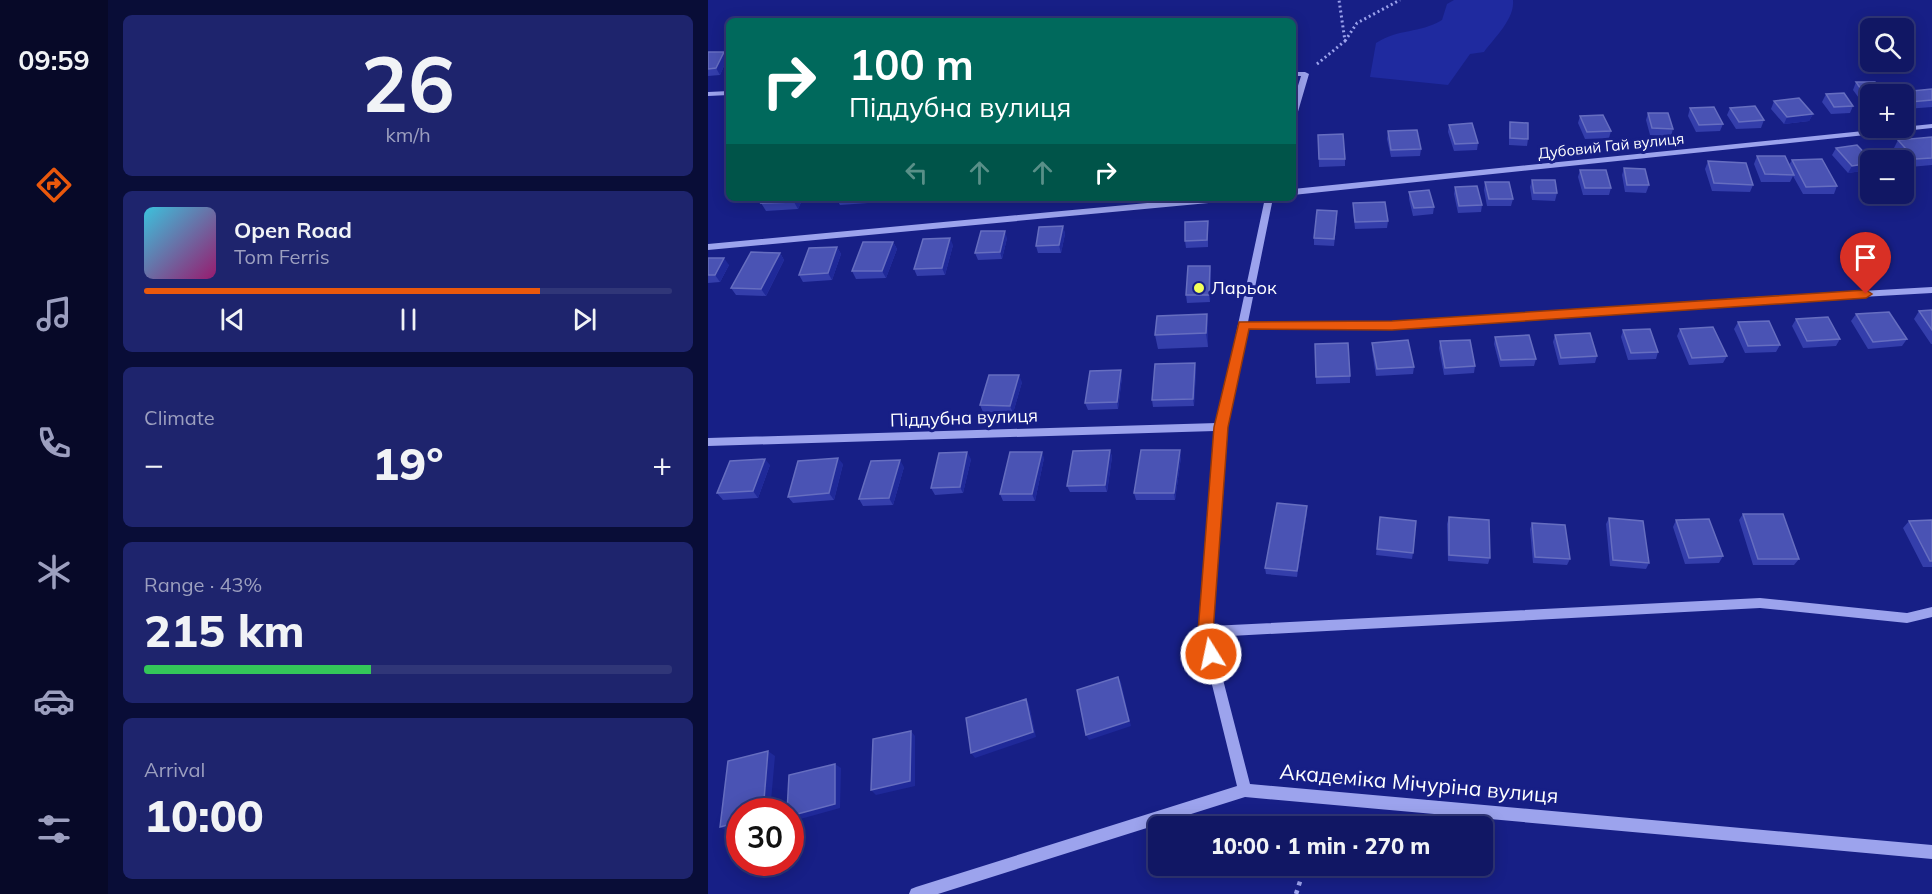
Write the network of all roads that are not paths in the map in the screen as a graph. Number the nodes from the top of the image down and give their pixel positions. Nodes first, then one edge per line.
1 (1296, 74) edge
2 (726, 93) edge
3 (708, 94) edge
4 (1296, 105) edge
5 (1932, 126) edge
6 (1296, 192) edge
7 (1198, 201) edge
8 (1268, 201) edge
9 (708, 247) edge
10 (1932, 290) edge
11 (1243, 325) junction
12 (1221, 427) junction
13 (708, 442) edge
14 (1932, 612) edge
15 (1206, 632) junction
16 (1245, 790) junction
17 (1932, 852) edge
18 (916, 894) edge

1 - 4 street
2 - 3 street
5 - 6 street, Дубовий Гай вулиця
7 - 9 street
8 - 11 street
10 - 11 street
11 - 12 street
12 - 13 street, Піддубна вулиця
12 - 15 street
14 - 15 street
15 - 16 street
16 - 17 street, Академіка Мічуріна вулиця
16 - 18 street, Академіка Мічуріна вулиця

